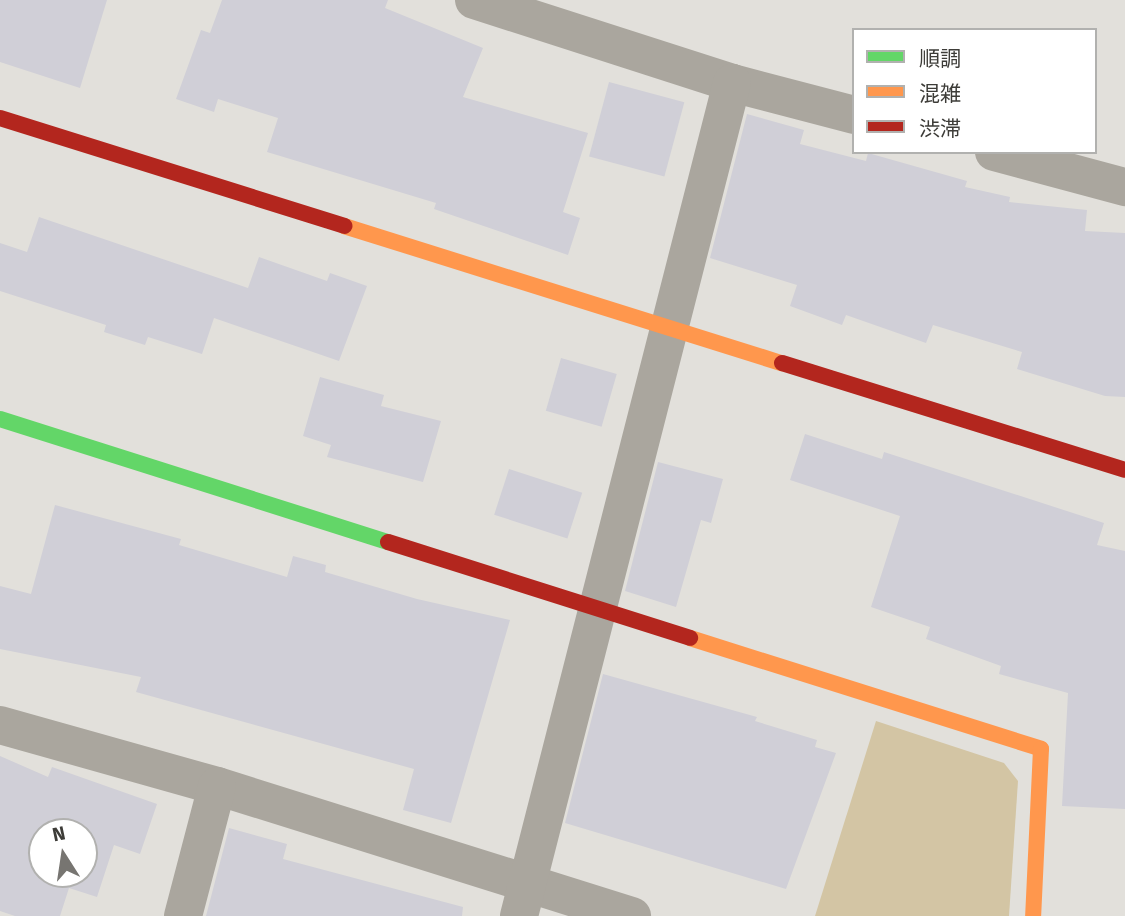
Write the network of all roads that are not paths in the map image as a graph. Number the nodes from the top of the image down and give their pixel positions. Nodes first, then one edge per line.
1 (474, 0) edge
2 (732, 83) junction
3 (852, 114) edge
4 (0, 118) edge
5 (1001, 154) edge
6 (1125, 187) edge
7 (672, 327) junction
8 (0, 419) edge
9 (1125, 470) edge
10 (598, 608) junction
11 (0, 725) edge
12 (217, 786) junction
13 (523, 899) edge
14 (183, 916) edge
15 (632, 916) edge
16 (1033, 916) edge

1 - 2 street
2 - 3 street
2 - 7 street
4 - 7 street
5 - 6 street
7 - 9 street
7 - 10 street
8 - 10 street
10 - 13 street
10 - 16 street
11 - 12 street
12 - 13 street
12 - 14 street
13 - 15 street

